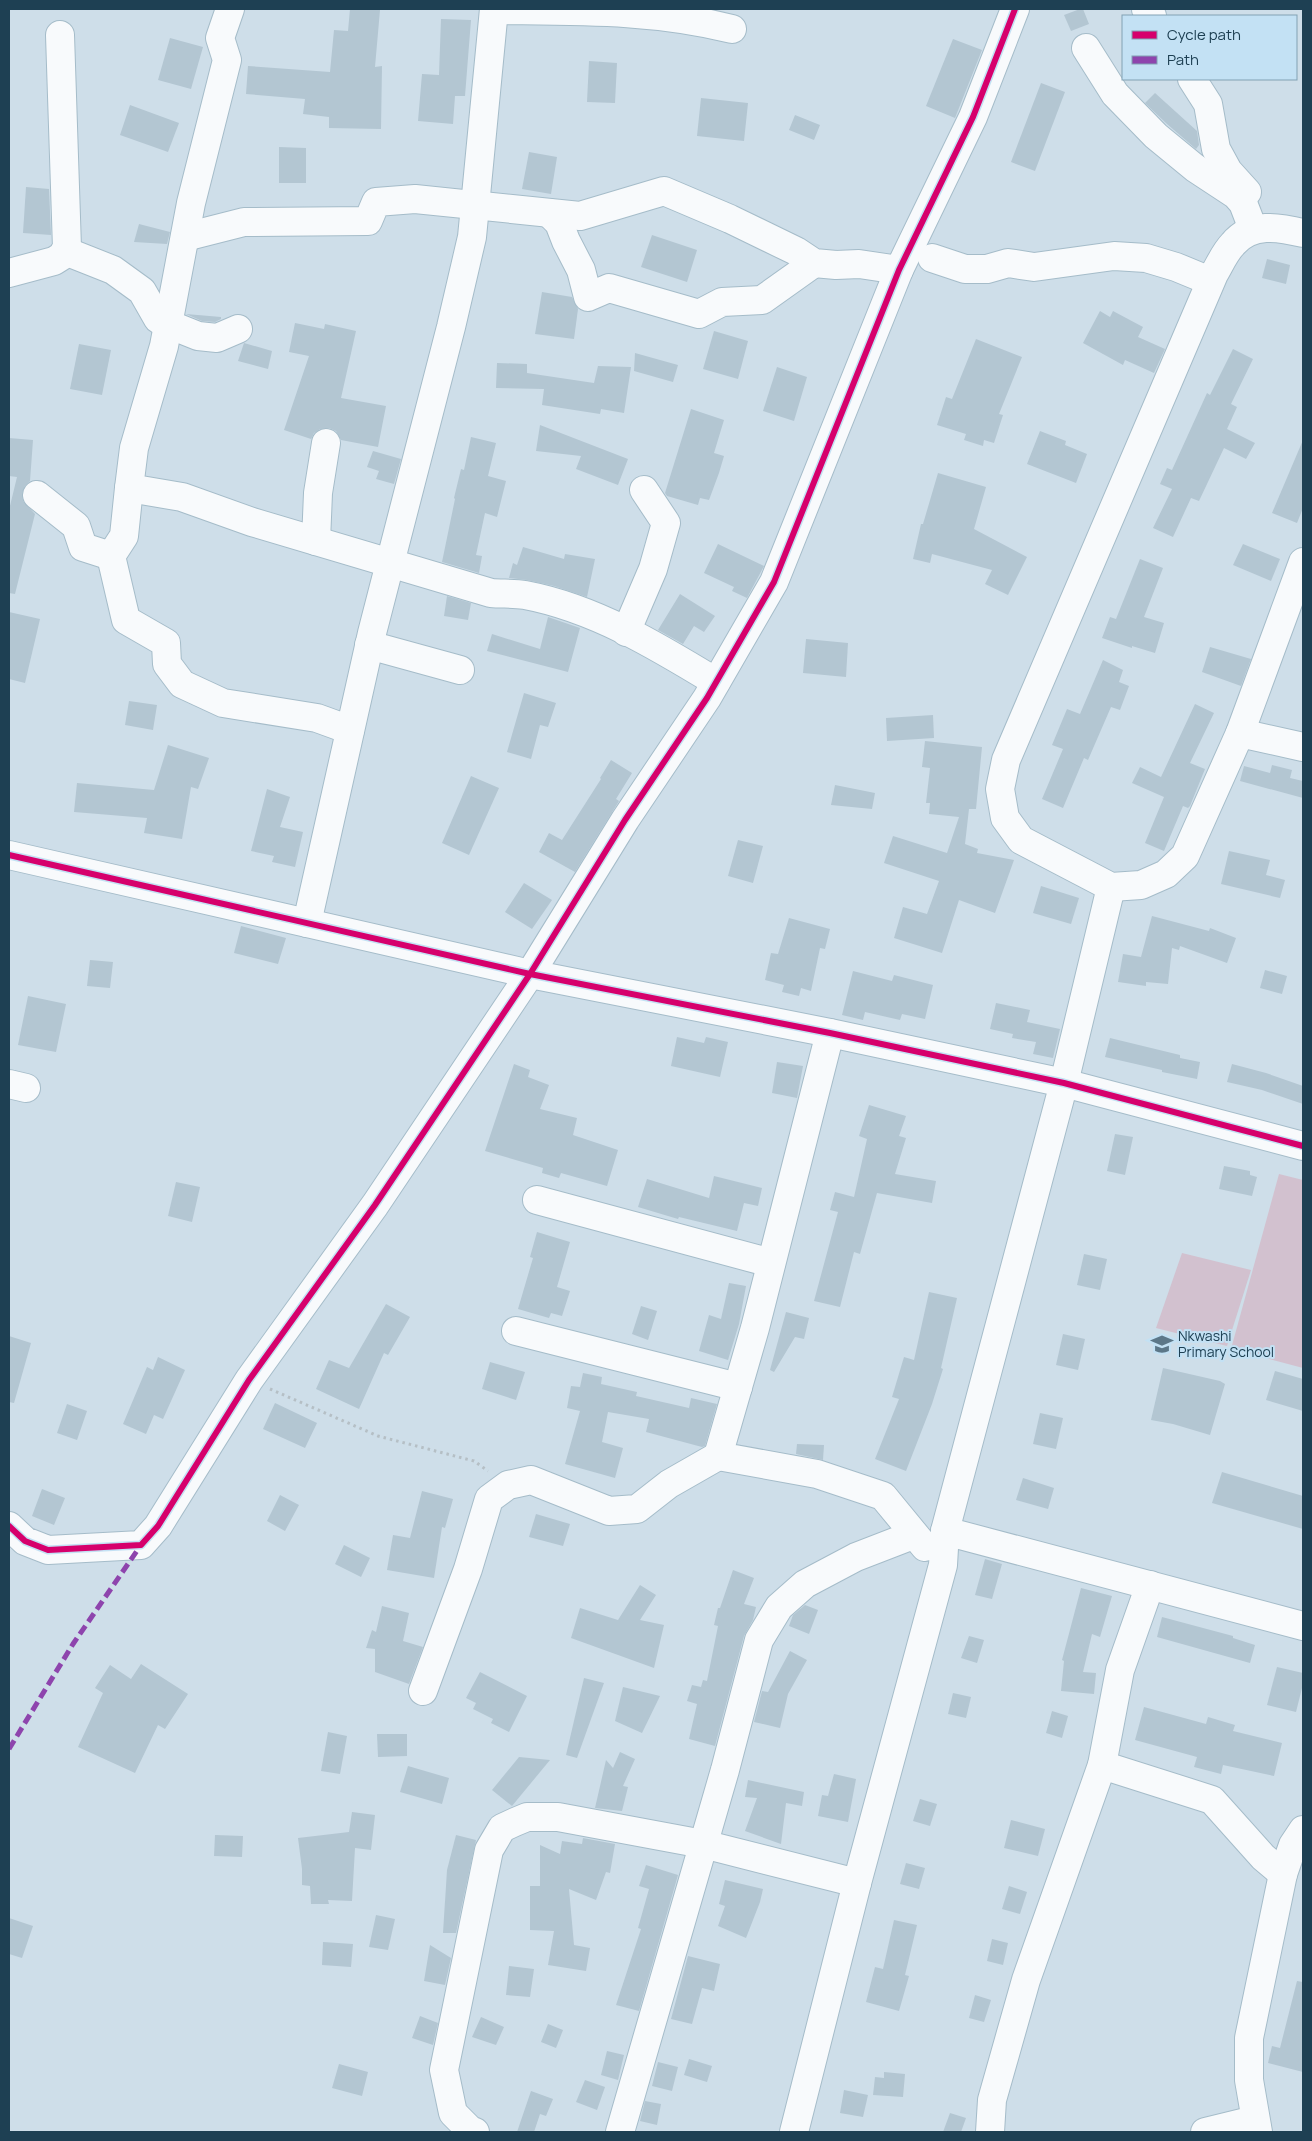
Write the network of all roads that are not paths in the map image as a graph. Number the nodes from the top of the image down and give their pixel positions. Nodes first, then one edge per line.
1 (230, 9) edge
2 (494, 9) edge
3 (1015, 9) edge
4 (732, 29) dead end
5 (60, 35) dead end
6 (1086, 48) dead end
7 (1193, 80) edge
8 (475, 206) junction
9 (549, 214) junction
10 (1278, 230) edge
11 (185, 236) junction
12 (65, 252) junction
13 (932, 258) dead end
14 (814, 262) junction
15 (898, 270) junction
16 (9, 273) edge
17 (1210, 281) junction
18 (168, 324) junction
19 (238, 329) dead end
20 (326, 443) dead end
21 (129, 488) junction
22 (644, 490) dead end
23 (38, 495) dead end
24 (316, 540) junction
25 (111, 556) junction
26 (390, 562) junction
27 (1303, 562) edge
28 (626, 632) junction
29 (369, 645) junction
30 (460, 670) dead end
31 (716, 682) junction
32 (350, 730) junction
33 (1240, 733) junction
34 (1303, 747) edge
35 (9, 855) edge
36 (1111, 887) junction
37 (307, 923) junction
38 (530, 974) junction
39 (830, 1033) junction
40 (1064, 1083) junction
41 (1303, 1146) edge
42 (537, 1200) dead end
43 (771, 1263) junction
44 (516, 1331) dead end
45 (738, 1387) junction
46 (718, 1456) junction
47 (9, 1526) edge
48 (945, 1531) junction
49 (913, 1535) junction
50 (942, 1566) junction
51 (1150, 1585) junction
52 (1303, 1626) edge
53 (424, 1691) dead end
54 (1102, 1765) junction
55 (1303, 1830) edge
56 (704, 1844) junction
57 (1283, 1874) junction
58 (857, 1883) junction
59 (1256, 2126) edge
60 (475, 2132) edge
61 (620, 2132) edge
62 (794, 2132) edge
63 (990, 2132) edge
64 (1204, 2132) edge

1 - 11 street
2 - 4 street
2 - 8 street
3 - 15 street
5 - 12 street
6 - 10 street
7 - 10 street
8 - 9 street
8 - 11 street
8 - 26 street
9 - 14 street
9 - 14 street
10 - 17 street
11 - 18 street
12 - 16 street
12 - 18 street
13 - 17 street
14 - 15 street
15 - 31 street
17 - 36 street
18 - 19 street
18 - 21 street
20 - 24 street
21 - 24 street
21 - 25 street
22 - 28 street
23 - 25 street
24 - 26 street
25 - 32 street
26 - 28 street
26 - 29 street
27 - 33 street
28 - 31 street
29 - 30 street
29 - 32 street
31 - 38 street
32 - 37 street
33 - 34 street
33 - 36 street
35 - 37 street
36 - 40 street
37 - 38 street
38 - 39 street
38 - 47 street
39 - 40 street
39 - 43 street
40 - 41 street
40 - 48 street
42 - 43 street
43 - 45 street
44 - 45 street
45 - 46 street
46 - 49 street
46 - 53 street
48 - 50 street
48 - 51 street
49 - 50 street
49 - 56 street
50 - 58 street
51 - 52 street
51 - 54 street
54 - 57 street
54 - 63 street
55 - 57 street
56 - 58 street
56 - 60 street
56 - 61 street
57 - 59 street
58 - 62 street
59 - 64 street

